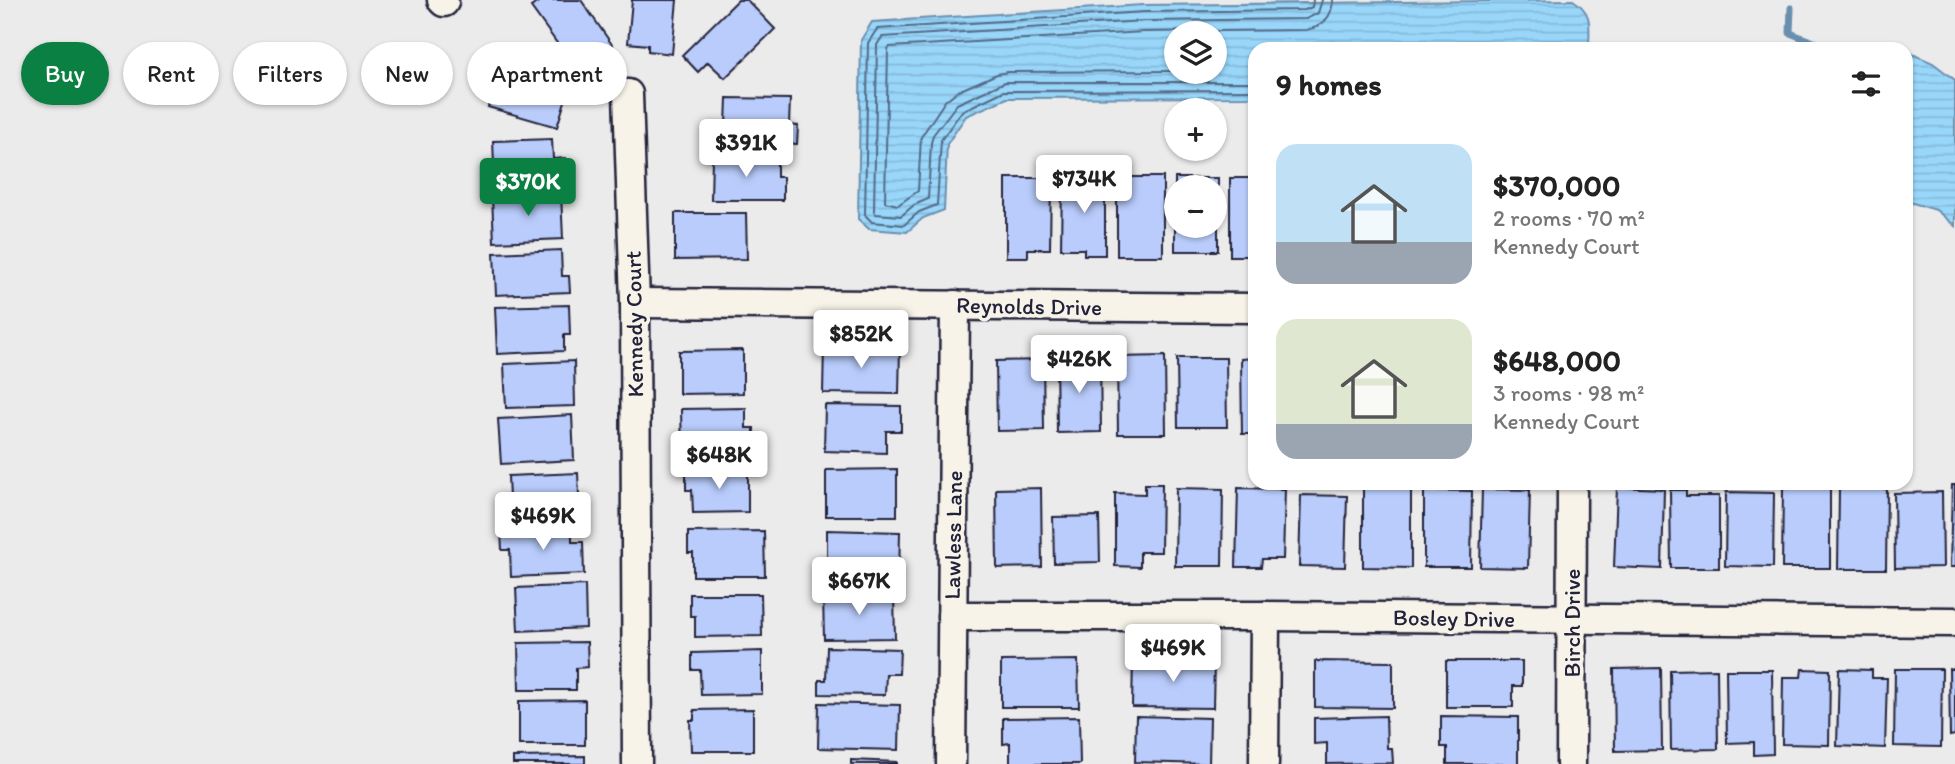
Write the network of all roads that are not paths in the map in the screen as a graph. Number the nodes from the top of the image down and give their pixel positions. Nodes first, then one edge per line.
1 (628, 94) dead end
2 (635, 303) junction
3 (955, 305) junction
4 (1248, 308) edge
5 (1572, 490) edge
6 (1265, 615) junction
7 (952, 616) junction
8 (1572, 620) junction
9 (1955, 622) edge
10 (637, 764) edge
11 (951, 764) edge
12 (1264, 764) edge
13 (1571, 764) edge

1 - 2 street, Kennedy Court
2 - 3 street, Reynolds Drive
2 - 10 street, Kennedy Court
3 - 4 street, Reynolds Drive
3 - 7 street, Lawless Lane
5 - 8 street, Birch Drive
6 - 7 street, Bosley Drive
6 - 8 street, Bosley Drive
6 - 12 street
7 - 11 street, Lawless Lane
8 - 9 street, Bosley Drive
8 - 13 street, Birch Drive

